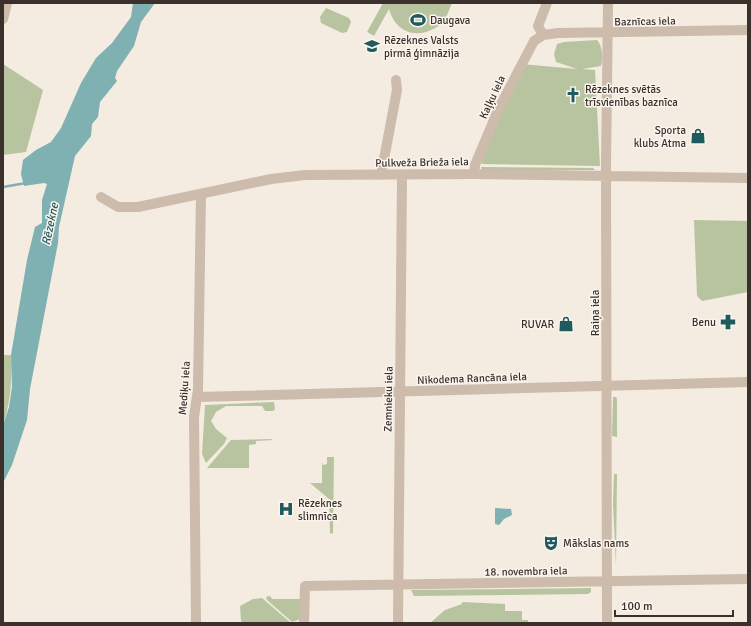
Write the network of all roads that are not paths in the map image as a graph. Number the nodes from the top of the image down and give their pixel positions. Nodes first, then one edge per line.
1 (7, 3) edge
2 (547, 3) edge
3 (608, 3) edge
4 (3, 19) edge
5 (748, 30) edge
6 (608, 33) junction
7 (542, 36) junction
8 (396, 80) dead end
9 (474, 174) junction
10 (381, 175) junction
11 (402, 176) junction
12 (606, 177) junction
13 (748, 178) edge
14 (201, 194) junction
15 (101, 197) dead end
16 (748, 382) edge
17 (606, 386) junction
18 (400, 392) junction
19 (197, 397) junction
20 (748, 579) edge
21 (607, 582) junction
22 (398, 585) junction
23 (196, 623) edge
24 (304, 623) edge
25 (398, 623) edge
26 (607, 623) edge

1 - 4 street
2 - 7 street
3 - 6 street, Raiņa iela
5 - 6 street, Baznīcas iela
6 - 7 street, Baznīcas iela
6 - 12 street, Raiņa iela
7 - 9 street, Kaļķu iela
8 - 10 street
9 - 11 street, Pulkveža Brieža iela
9 - 12 street, Pulkveža Brieža iela
10 - 11 street, Pulkveža Brieža iela
10 - 14 street, Pulkveža Brieža iela
11 - 18 street, Zemnieku iela
12 - 13 street, Pulkveža Brieža iela
12 - 17 street, Raiņa iela
14 - 15 street, Pulkveža Brieža iela
14 - 19 street, Mediķu iela
16 - 17 street, Nikodema Rancāna iela
17 - 18 street, Nikodema Rancāna iela
17 - 21 street, Raiņa iela
18 - 19 street, Nikodema Rancāna iela
18 - 22 street, Zemnieku iela
19 - 23 street, Mediķu iela
20 - 21 street, 18. novembra iela
21 - 22 street, 18. novembra iela
21 - 26 street, Raiņa iela
22 - 24 street, 18. novembra iela
22 - 25 street, Zemnieku iela

